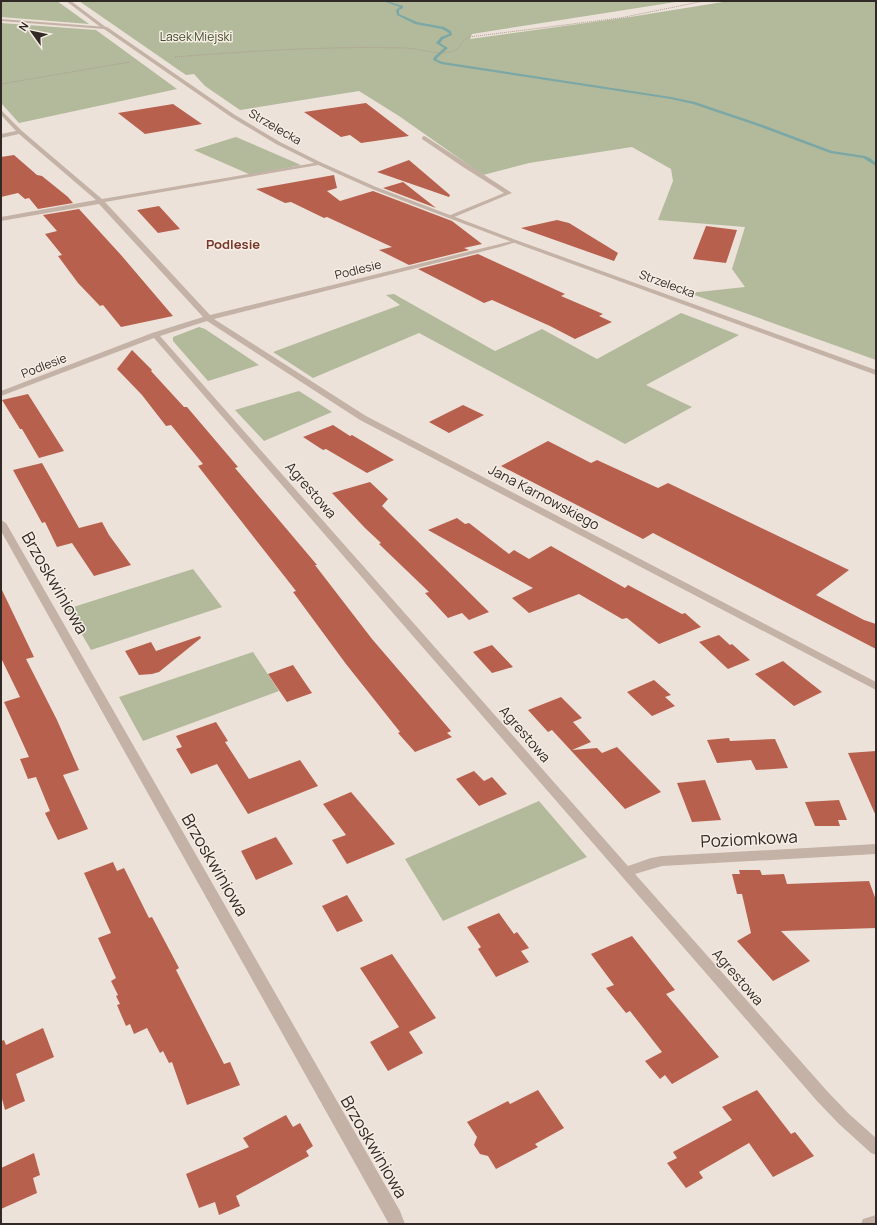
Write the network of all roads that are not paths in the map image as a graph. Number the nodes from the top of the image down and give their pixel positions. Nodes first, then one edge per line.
1 (68, 1) edge
2 (1, 20) edge
3 (105, 28) junction
4 (1, 112) edge
5 (20, 132) junction
6 (1, 136) edge
7 (424, 138) dead end
8 (318, 163) junction
9 (101, 202) junction
10 (450, 217) junction
11 (1, 219) edge
12 (514, 241) junction
13 (208, 318) junction
14 (155, 335) junction
15 (876, 373) edge
16 (1, 394) edge
17 (1, 523) edge
18 (876, 686) edge
19 (876, 850) edge
20 (626, 872) junction
21 (876, 1148) edge
22 (397, 1224) edge
23 (869, 1224) edge
24 (876, 1224) edge

1 - 3 street, Strzelecka
2 - 3 street
3 - 8 street, Strzelecka
4 - 5 street
5 - 6 street
5 - 9 street
7 - 10 street
8 - 9 street
8 - 10 street, Strzelecka
9 - 11 street
9 - 13 street
10 - 12 street, Strzelecka
12 - 13 street, Podlesie
12 - 15 street, Strzelecka
13 - 14 street, Podlesie
13 - 18 street, Jana Karnowskiego
14 - 16 street, Podlesie
14 - 20 street, Agrestowa
17 - 22 street, Brzoskwiniowa
19 - 20 street, Poziomkowa
20 - 21 street, Agrestowa
23 - 24 street

